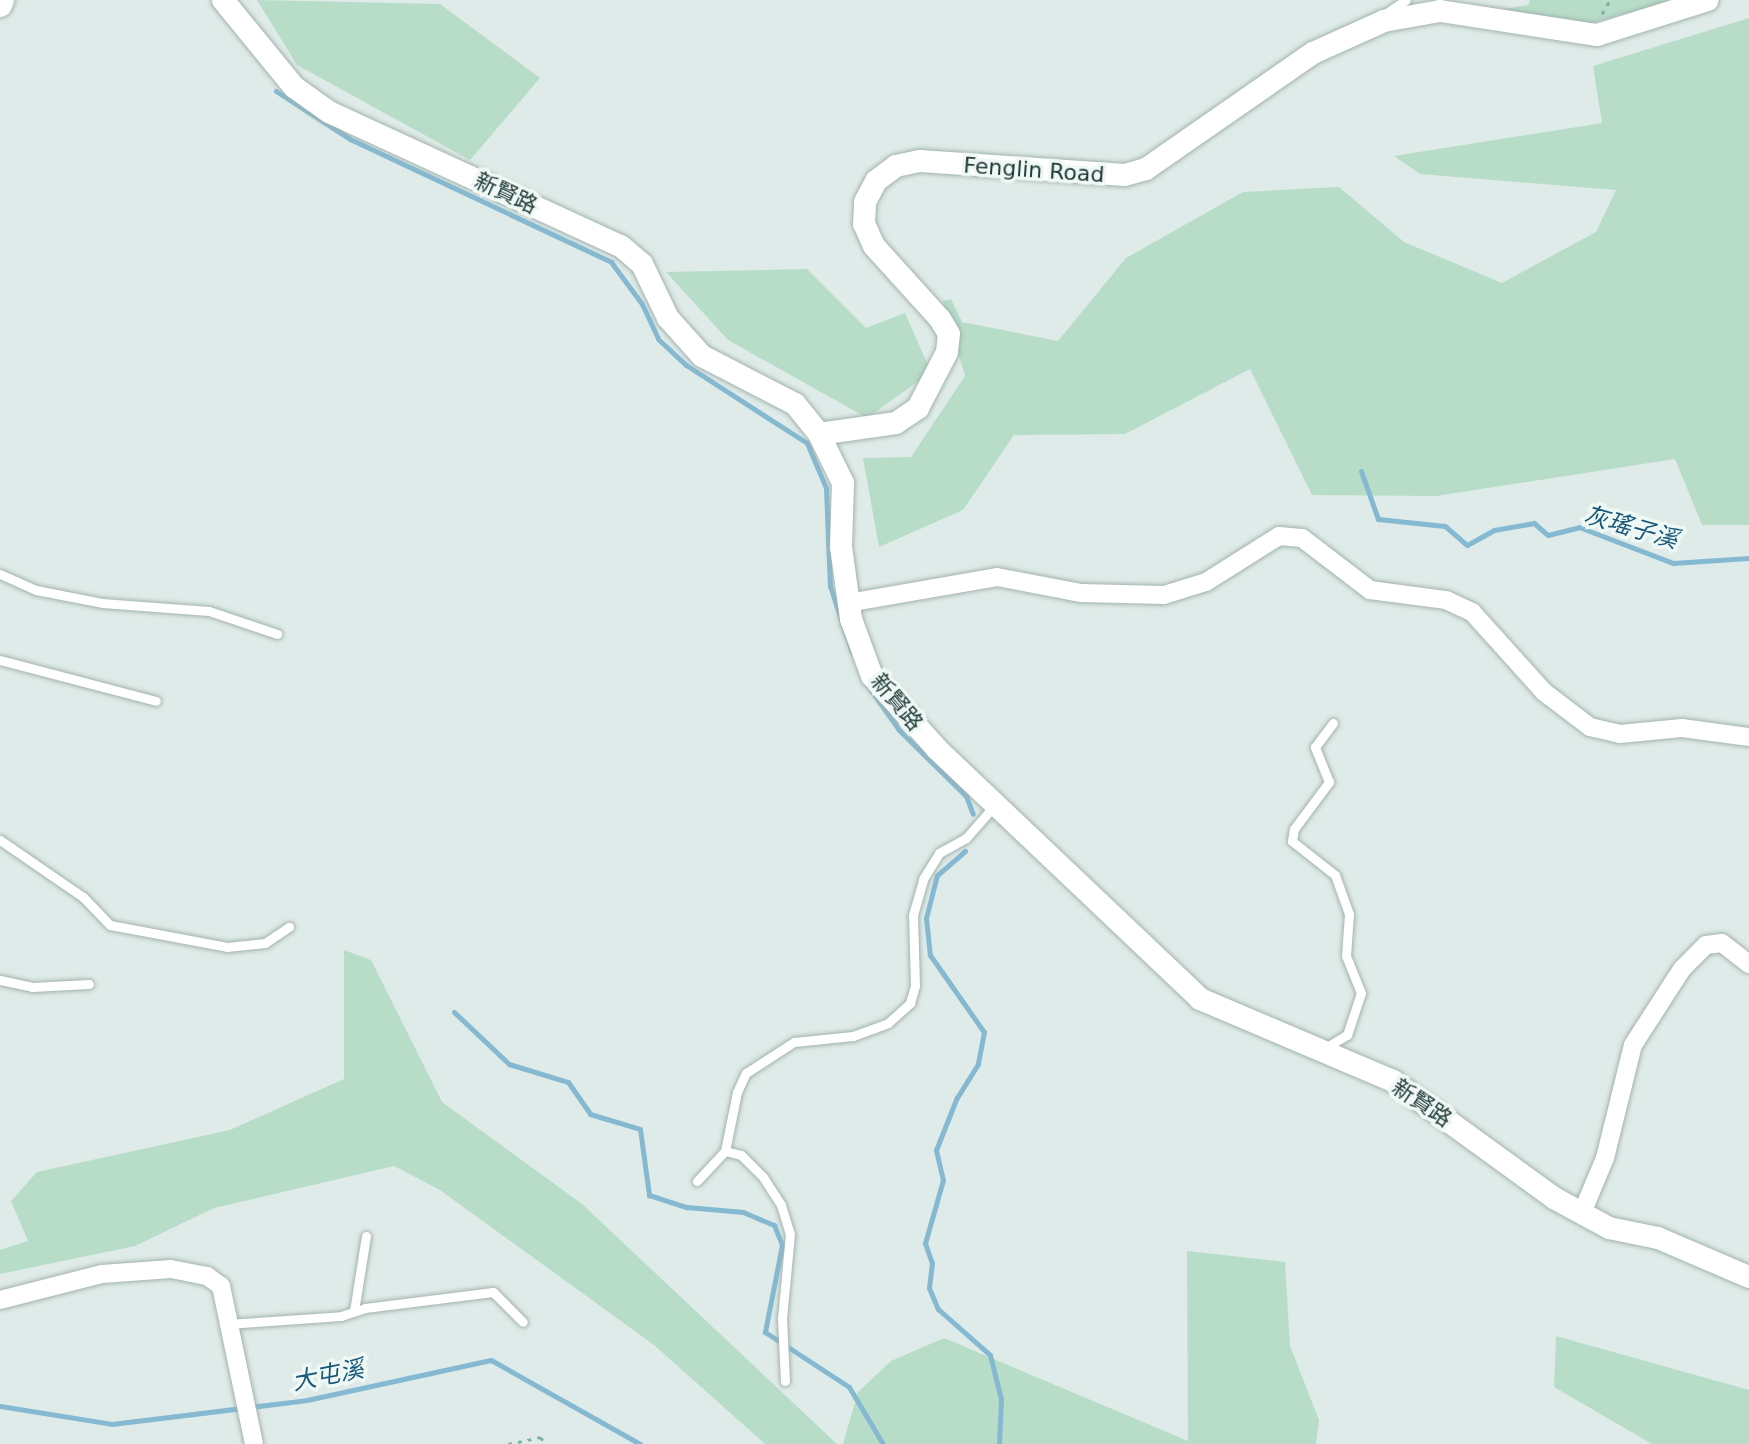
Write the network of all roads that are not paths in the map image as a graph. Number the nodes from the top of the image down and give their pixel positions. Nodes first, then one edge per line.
1 (223, 0) edge
2 (1406, 0) edge
3 (1708, 0) edge
4 (1355, 33) junction
5 (819, 434) junction
6 (0, 574) edge
7 (848, 603) junction
8 (277, 634) dead end
9 (0, 660) edge
10 (156, 701) dead end
11 (1333, 723) dead end
12 (1749, 737) edge
13 (995, 805) junction
14 (0, 840) edge
15 (289, 927) dead end
16 (1749, 964) edge
17 (0, 980) edge
18 (89, 984) dead end
19 (1322, 1050) junction
20 (725, 1151) junction
21 (697, 1181) dead end
22 (1582, 1213) junction
23 (366, 1236) dead end
24 (1749, 1277) edge
25 (0, 1300) edge
26 (354, 1311) junction
27 (523, 1322) dead end
28 (228, 1324) junction
29 (785, 1381) dead end
30 (253, 1436) edge

1 - 5 street, 新賢路
2 - 4 lane
3 - 4 street, Fenglin Road
4 - 5 street, Fenglin Road
5 - 7 street, 新賢路
6 - 8 lane
7 - 12 street
7 - 13 street, 新賢路
9 - 10 lane
11 - 19 lane
13 - 19 street, 新賢路
13 - 20 lane
14 - 15 lane
16 - 22 street
17 - 18 lane
19 - 22 street, 新賢路
20 - 21 lane
20 - 29 lane
22 - 24 street, 新賢路
23 - 26 lane
25 - 28 street
26 - 27 lane
26 - 28 lane
28 - 30 street

